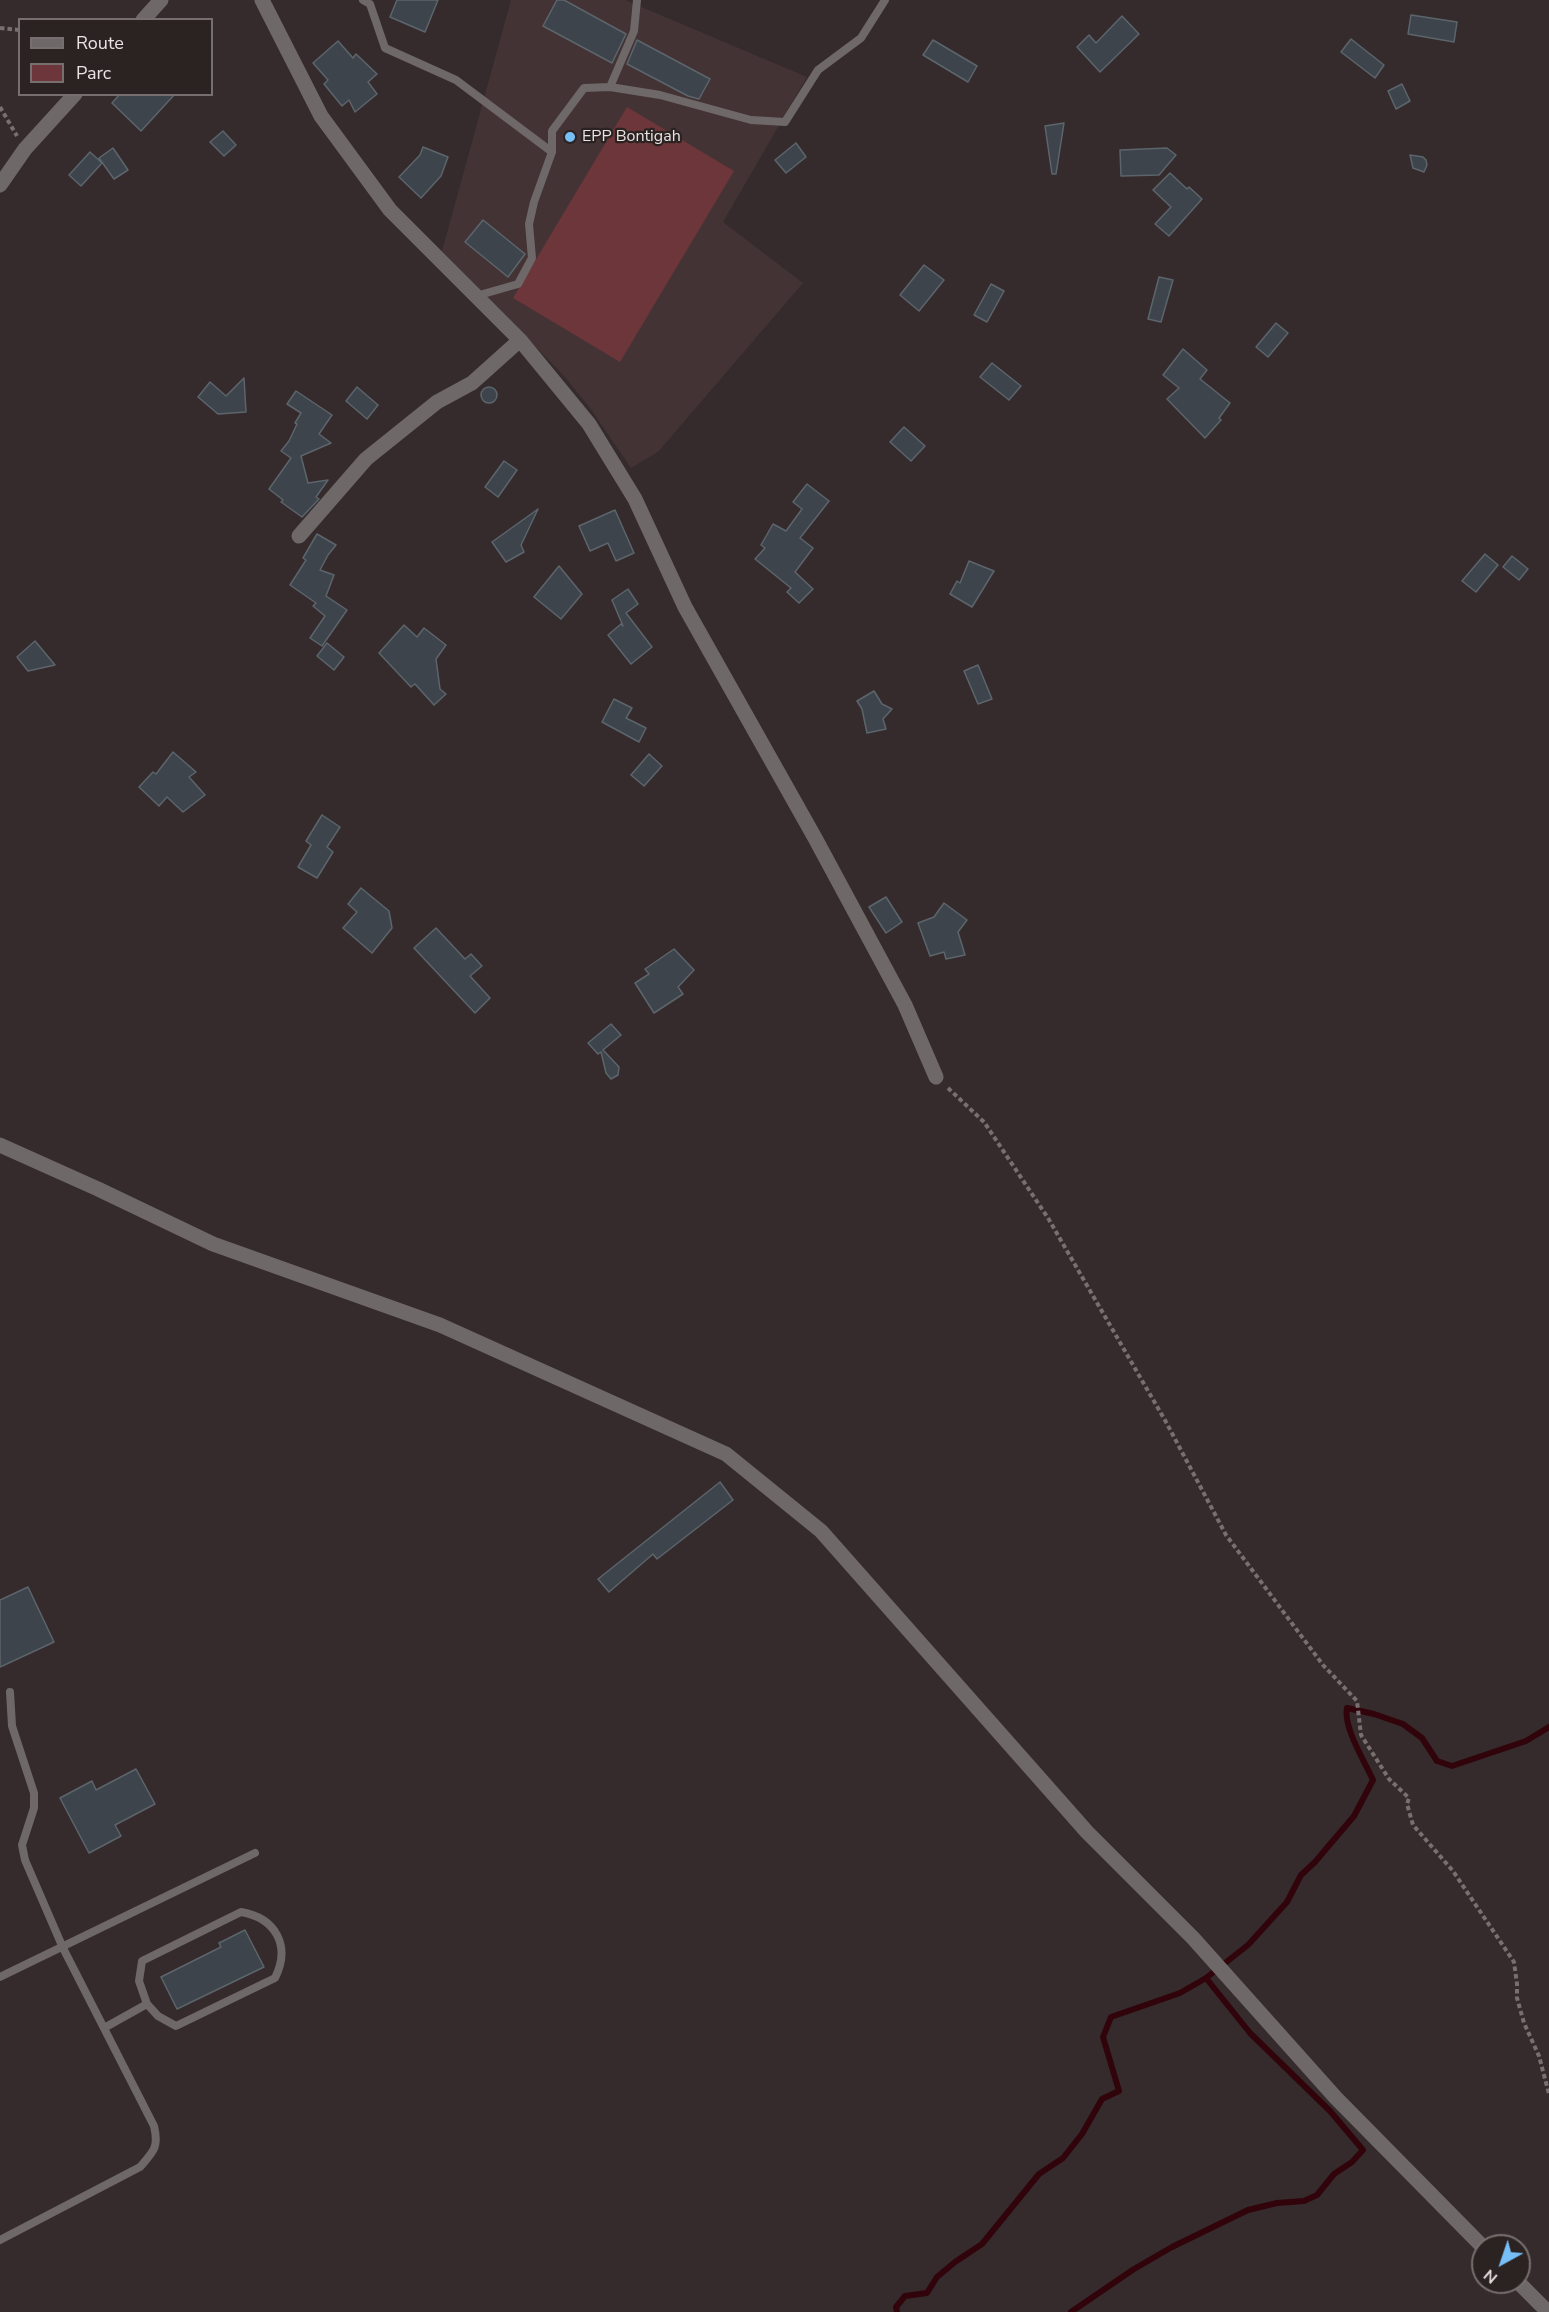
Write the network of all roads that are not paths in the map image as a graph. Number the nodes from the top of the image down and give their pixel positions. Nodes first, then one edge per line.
1 (161, 0) edge
2 (262, 0) edge
3 (637, 0) edge
4 (885, 0) edge
5 (368, 1) edge
6 (145, 18) edge
7 (610, 87) junction
8 (73, 96) edge
9 (552, 152) junction
10 (0, 185) edge
11 (475, 296) junction
12 (520, 340) junction
13 (299, 536) dead end
14 (936, 1077) road end
15 (0, 1145) edge
16 (10, 1692) dead end
17 (255, 1853) dead end
18 (63, 1948) junction
19 (0, 1977) edge
20 (147, 2004) junction
21 (104, 2028) junction
22 (1471, 2235) edge
23 (0, 2240) edge
24 (1530, 2294) edge
25 (1548, 2312) edge

1 - 6 street
2 - 11 street
3 - 7 lane
4 - 7 lane
5 - 9 lane
7 - 9 lane
8 - 10 street
9 - 11 lane
11 - 12 street
12 - 13 street
12 - 14 street
15 - 22 street
16 - 18 lane
17 - 18 lane
18 - 19 lane
18 - 21 lane
20 - 20 lane
20 - 21 lane
21 - 23 lane
24 - 25 street

